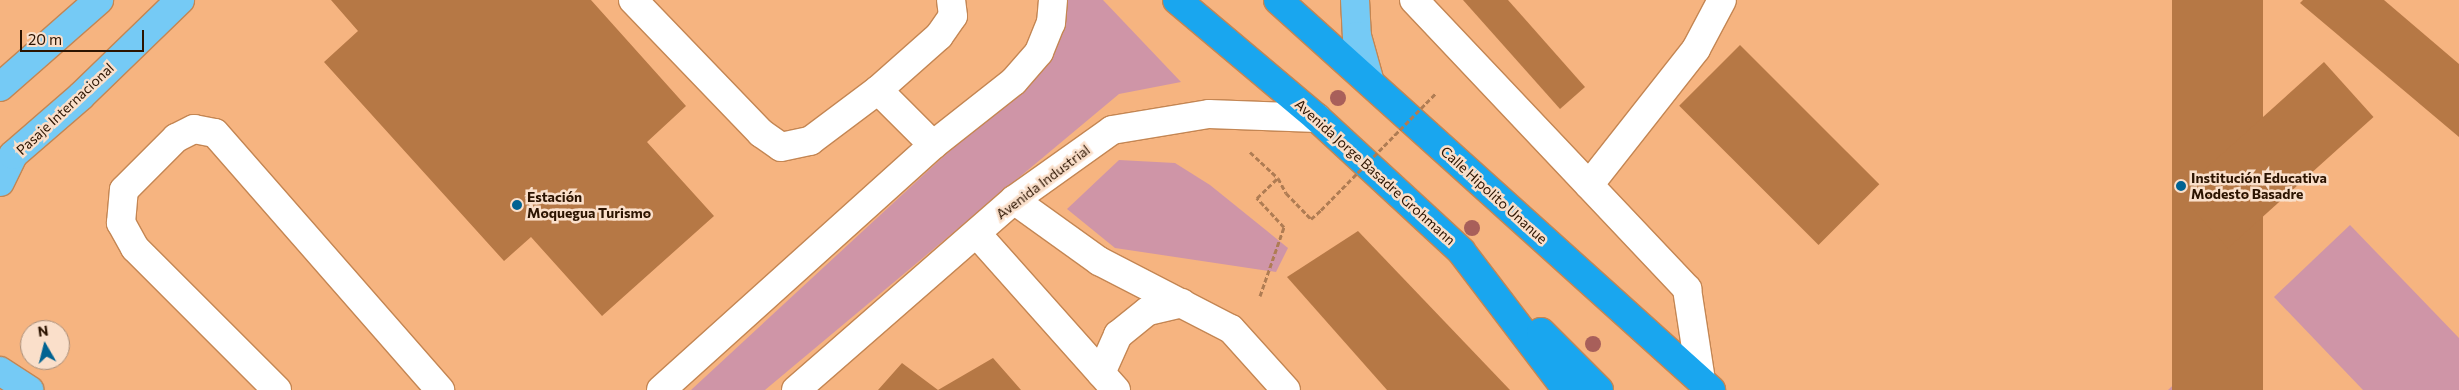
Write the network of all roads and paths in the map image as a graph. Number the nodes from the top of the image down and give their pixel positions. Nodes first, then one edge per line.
1 (99, 0) edge
2 (180, 0) edge
3 (634, 0) edge
4 (951, 0) edge
5 (1053, 0) edge
6 (1177, 0) edge
7 (1278, 0) edge
8 (1355, 0) edge
9 (1414, 0) edge
10 (1722, 0) edge
11 (1369, 79) junction
12 (0, 87) edge
13 (878, 90) junction
14 (1435, 94) dead end
15 (1317, 118) junction
16 (933, 145) junction
17 (1278, 178) dead end
18 (0, 182) edge
19 (1589, 185) junction
20 (1286, 193) dead end
21 (1014, 200) junction
22 (977, 234) junction
23 (1461, 251) junction
24 (1260, 296) dead end
25 (1182, 303) junction
26 (0, 371) edge
27 (1108, 382) edge
28 (1706, 385) edge
29 (29, 390) edge
30 (277, 390) edge
31 (440, 390) edge
32 (661, 390) edge
33 (796, 390) edge
34 (1286, 390) edge
35 (1567, 390) edge
36 (1599, 390) edge

1 - 12 main road
2 - 18 main road, Pasaje Internacional
3 - 13 street
4 - 13 street
5 - 16 street
6 - 15 highway, Avenida Jorge Basadre Grohmann
7 - 11 highway, Calle Hipolito Unanue
8 - 11 main road
9 - 19 street
10 - 19 street
11 - 28 highway, Calle Hipolito Unanue
13 - 16 street
14 - 20 path, bridge
15 - 21 street, Avenida Industrial
15 - 23 highway, Avenida Jorge Basadre Grohmann
16 - 32 street
17 - 24 path
19 - 28 street
21 - 22 street, Avenida Industrial
21 - 25 street
22 - 27 street
22 - 33 street, Avenida Industrial
23 - 35 highway, Avenida Jorge Basadre Grohmann
23 - 36 highway
25 - 27 street
25 - 34 street
26 - 29 main road
30 - 31 street

